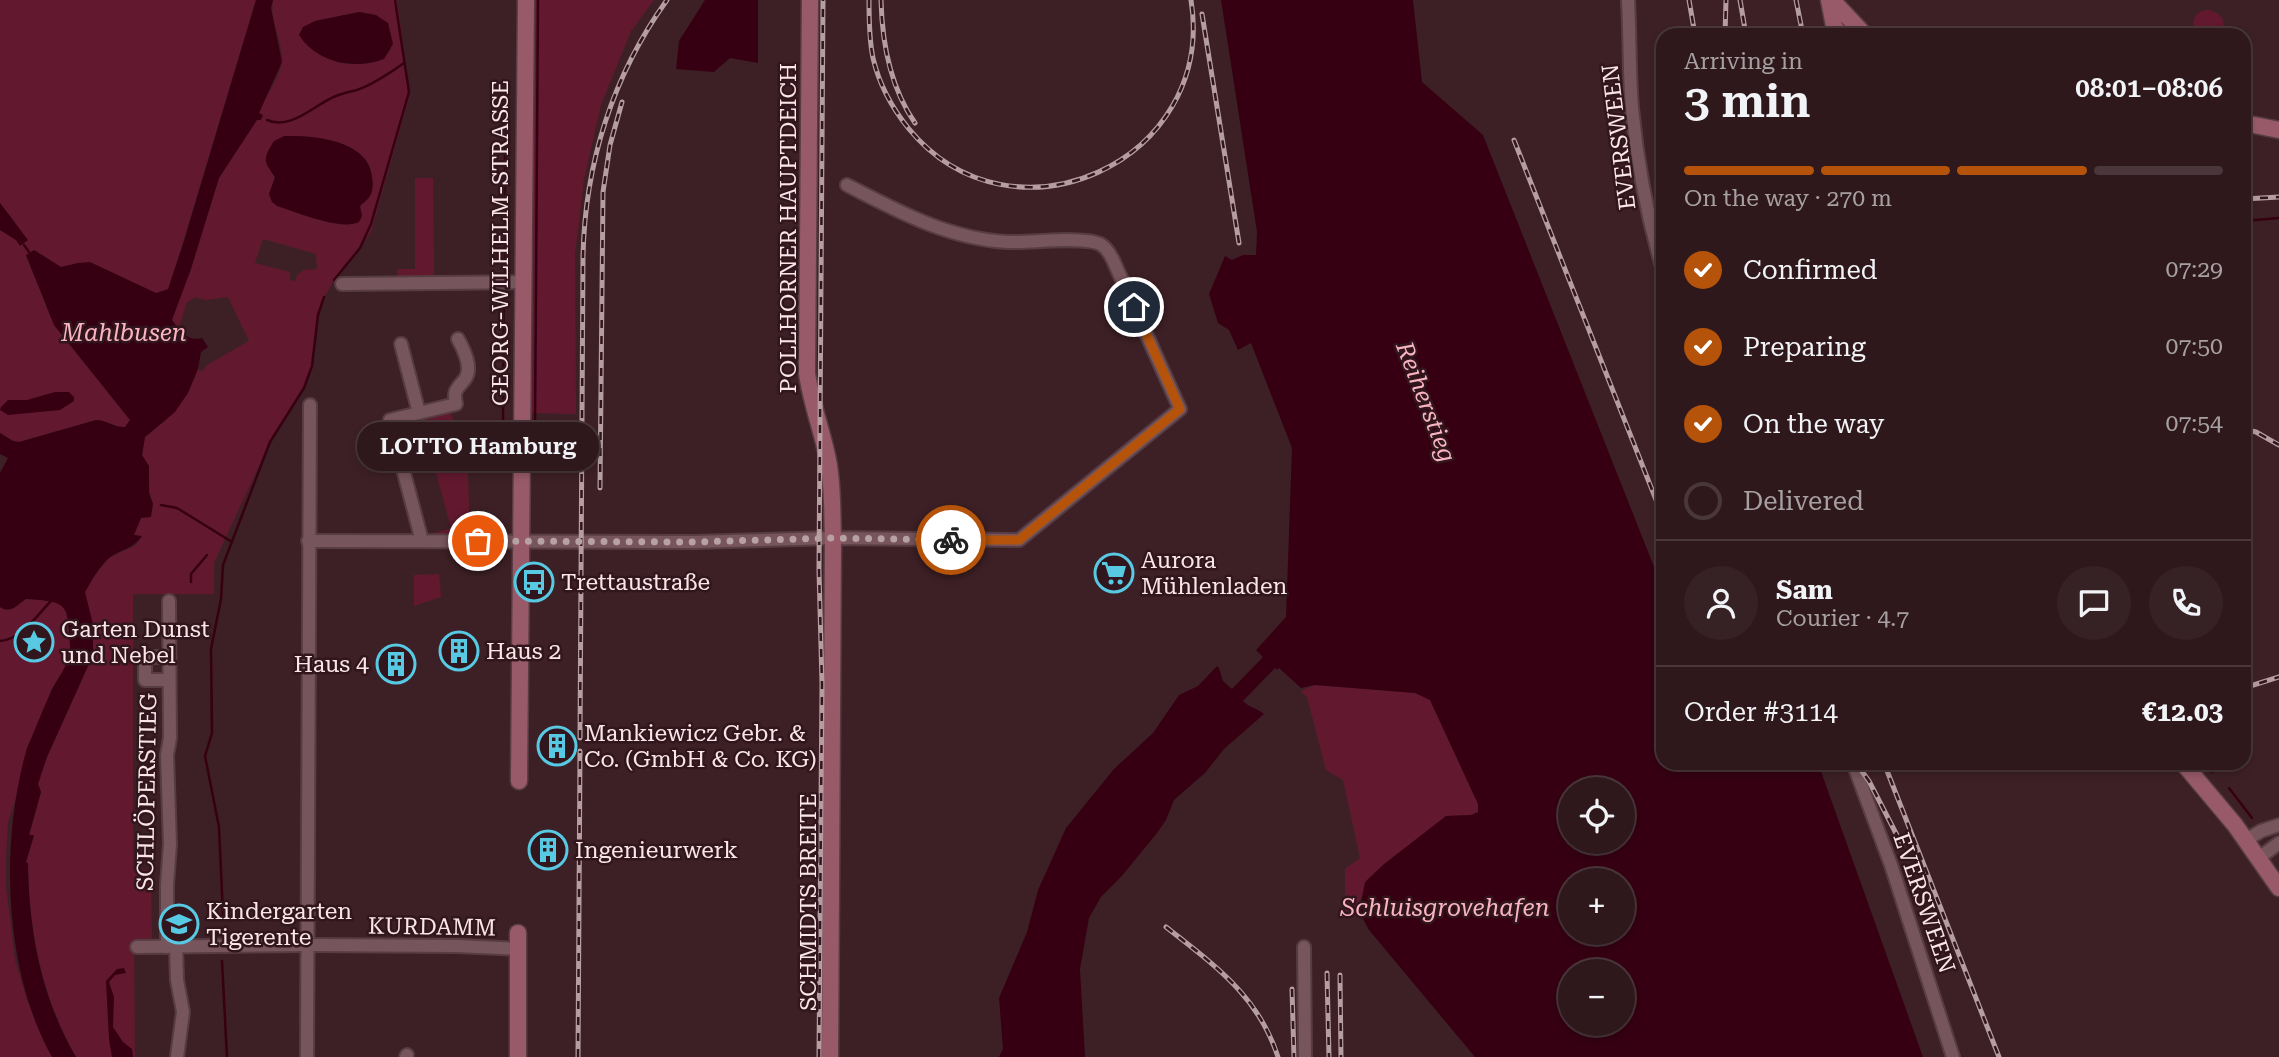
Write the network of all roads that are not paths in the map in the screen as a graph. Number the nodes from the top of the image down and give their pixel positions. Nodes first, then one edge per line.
1 (526, 0) edge
2 (810, 0) edge
3 (1628, 0) edge
4 (1831, 0) edge
5 (1845, 28) edge
6 (1845, 28) edge
7 (2251, 124) edge
8 (2279, 130) edge
9 (847, 185) dead end
10 (1656, 243) edge
11 (523, 282) junction
12 (342, 284) dead end
13 (458, 339) dead end
14 (401, 344) dead end
15 (310, 405) dead end
16 (419, 413) junction
17 (833, 538) junction
18 (308, 541) junction
19 (422, 541) junction
20 (521, 542) junction
21 (169, 601) dead end
22 (169, 657) junction
23 (170, 680) junction
24 (1856, 770) edge
25 (2189, 770) edge
26 (519, 781) dead end
27 (2279, 825) edge
28 (2246, 840) junction
29 (2279, 843) edge
30 (2259, 858) junction
31 (2279, 888) edge
32 (518, 941) joint
33 (307, 945) junction
34 (172, 946) junction
35 (137, 947) dead end
36 (1304, 947) dead end
37 (177, 1057) edge
38 (307, 1057) edge
39 (518, 1057) edge
40 (830, 1057) edge
41 (1305, 1057) edge
42 (1953, 1057) edge

1 - 11 main road, GEORG-WILHELM-STRASSE
2 - 17 main road, POLLHORNER HAUPTDEICH
3 - 10 street, EVERSWEEN
4 - 5 main road
4 - 6 main road
7 - 8 main road
9 - 17 street
11 - 12 street
11 - 20 main road, GEORG-WILHELM-STRASSE
13 - 16 street
14 - 16 street
15 - 18 street
16 - 19 street
17 - 20 street
17 - 40 main road, SCHMIDTS BREITE
18 - 19 street
18 - 33 street
19 - 20 street
20 - 26 main road, GEORG-WILHELM-STRASSE
21 - 22 street, SCHLÖPERSTIEG
22 - 23 street, SCHLÖPERSTIEG
22 - 23 street, SCHLÖPERSTIEG
23 - 34 street, SCHLÖPERSTIEG
24 - 42 street, EVERSWEEN
25 - 28 main road
27 - 28 street
28 - 30 main road
29 - 30 street
30 - 31 main road
32 - 33 street, KURDAMM
32 - 39 main road
33 - 34 street, KURDAMM
33 - 38 street
34 - 35 street, KURDAMM
34 - 37 street
36 - 41 street

